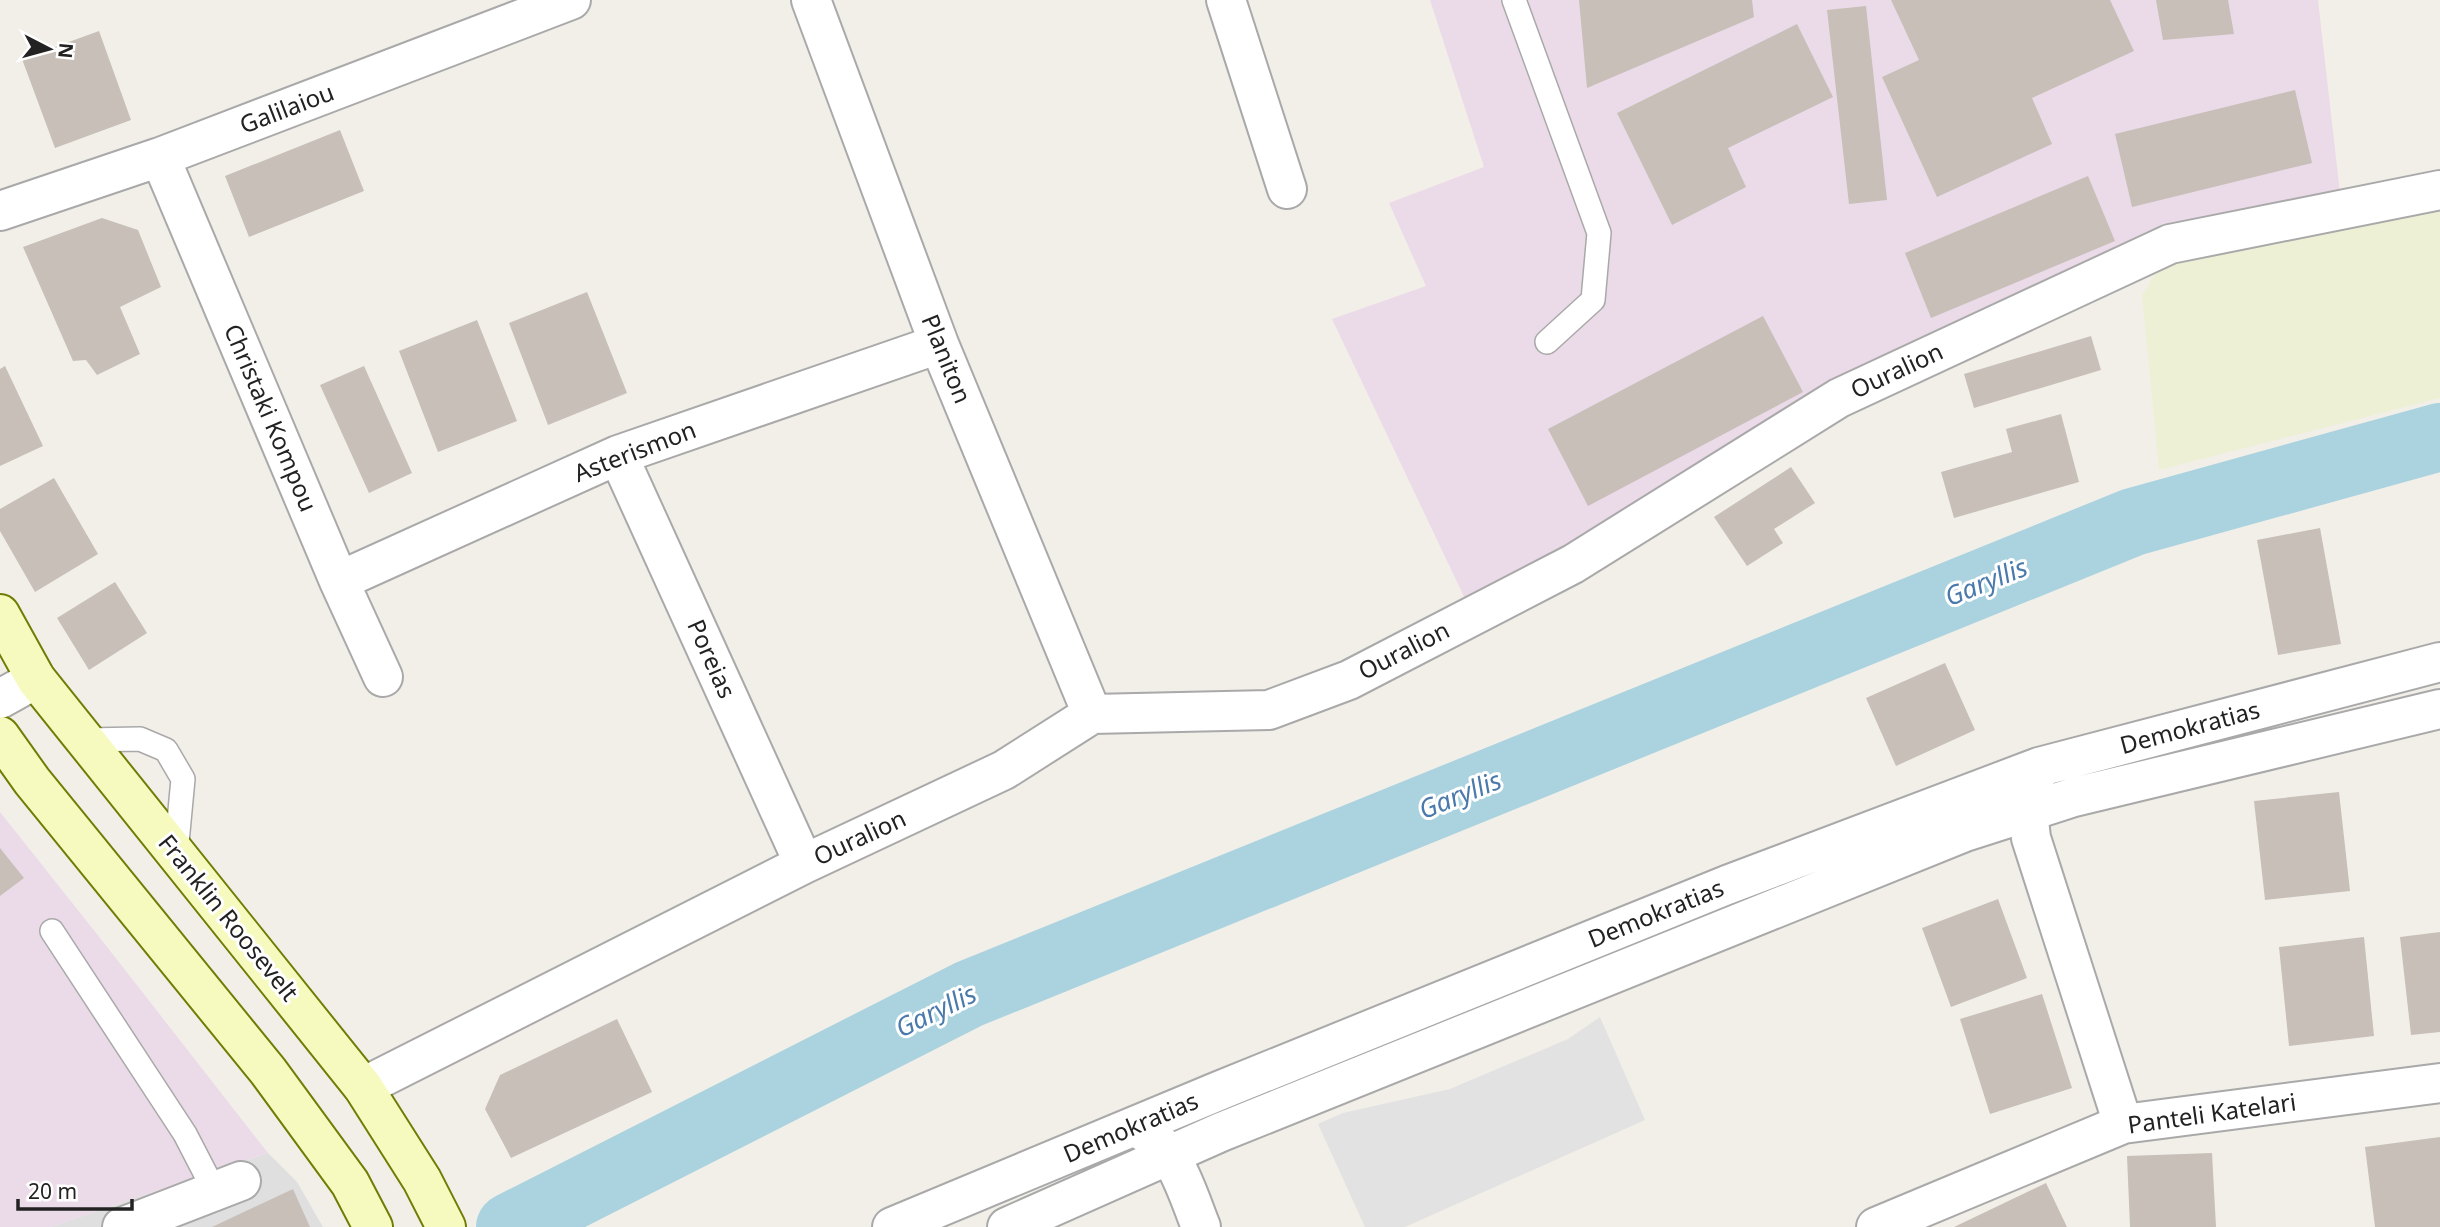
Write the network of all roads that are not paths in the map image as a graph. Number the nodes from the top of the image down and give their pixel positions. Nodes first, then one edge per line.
1 (571, 0) edge
2 (811, 0) edge
3 (1226, 0) edge
4 (1514, 0) edge
5 (160, 157) junction
6 (1287, 189) dead end
7 (2440, 190) edge
8 (0, 211) edge
9 (1547, 342) dead end
10 (939, 344) junction
11 (618, 455) junction
12 (339, 581) junction
13 (0, 614) edge
14 (2440, 662) edge
15 (383, 677) dead end
16 (36, 679) junction
17 (0, 699) edge
18 (2440, 709) edge
19 (1092, 714) junction
20 (0, 736) edge
21 (86, 740) junction
22 (2039, 767) junction
23 (2028, 811) junction
24 (176, 853) junction
25 (804, 864) junction
26 (52, 931) dead end
27 (2440, 1083) edge
28 (363, 1087) junction
29 (2123, 1124) junction
30 (1133, 1127) junction
31 (1169, 1155) junction
32 (228, 1186) joint
33 (1892, 1224) edge
34 (122, 1227) edge
35 (373, 1227) edge
36 (446, 1227) edge
37 (892, 1227) edge
38 (1007, 1227) edge
39 (1201, 1227) edge

1 - 5 street, Galilaiou
2 - 10 street, Planiton
3 - 6 street
4 - 9 lane
5 - 8 street, Galilaiou
5 - 12 street, Christaki Kompou
7 - 19 street, Ouralion
10 - 11 street, Asterismon
10 - 19 street, Planiton
11 - 12 street, Asterismon
11 - 25 street, Poreias
12 - 15 street, Christaki Kompou
13 - 16 main road, Franklin Roosevelt
14 - 22 street, Demokratias
16 - 17 street
16 - 21 main road, Franklin Roosevelt
18 - 23 street, Demokratias
19 - 25 street, Ouralion
20 - 35 main road
21 - 24 main road, Franklin Roosevelt
21 - 24 lane
22 - 23 street
22 - 30 street, Demokratias
23 - 29 street
23 - 31 street, Demokratias
24 - 28 main road, Franklin Roosevelt
25 - 28 street, Ouralion
26 - 32 lane
27 - 29 street, Panteli Katelari
28 - 36 main road, Franklin Roosevelt
29 - 33 street, Panteli Katelari
30 - 31 street
30 - 37 street, Demokratias
31 - 38 street, Demokratias
31 - 39 street
32 - 34 street

